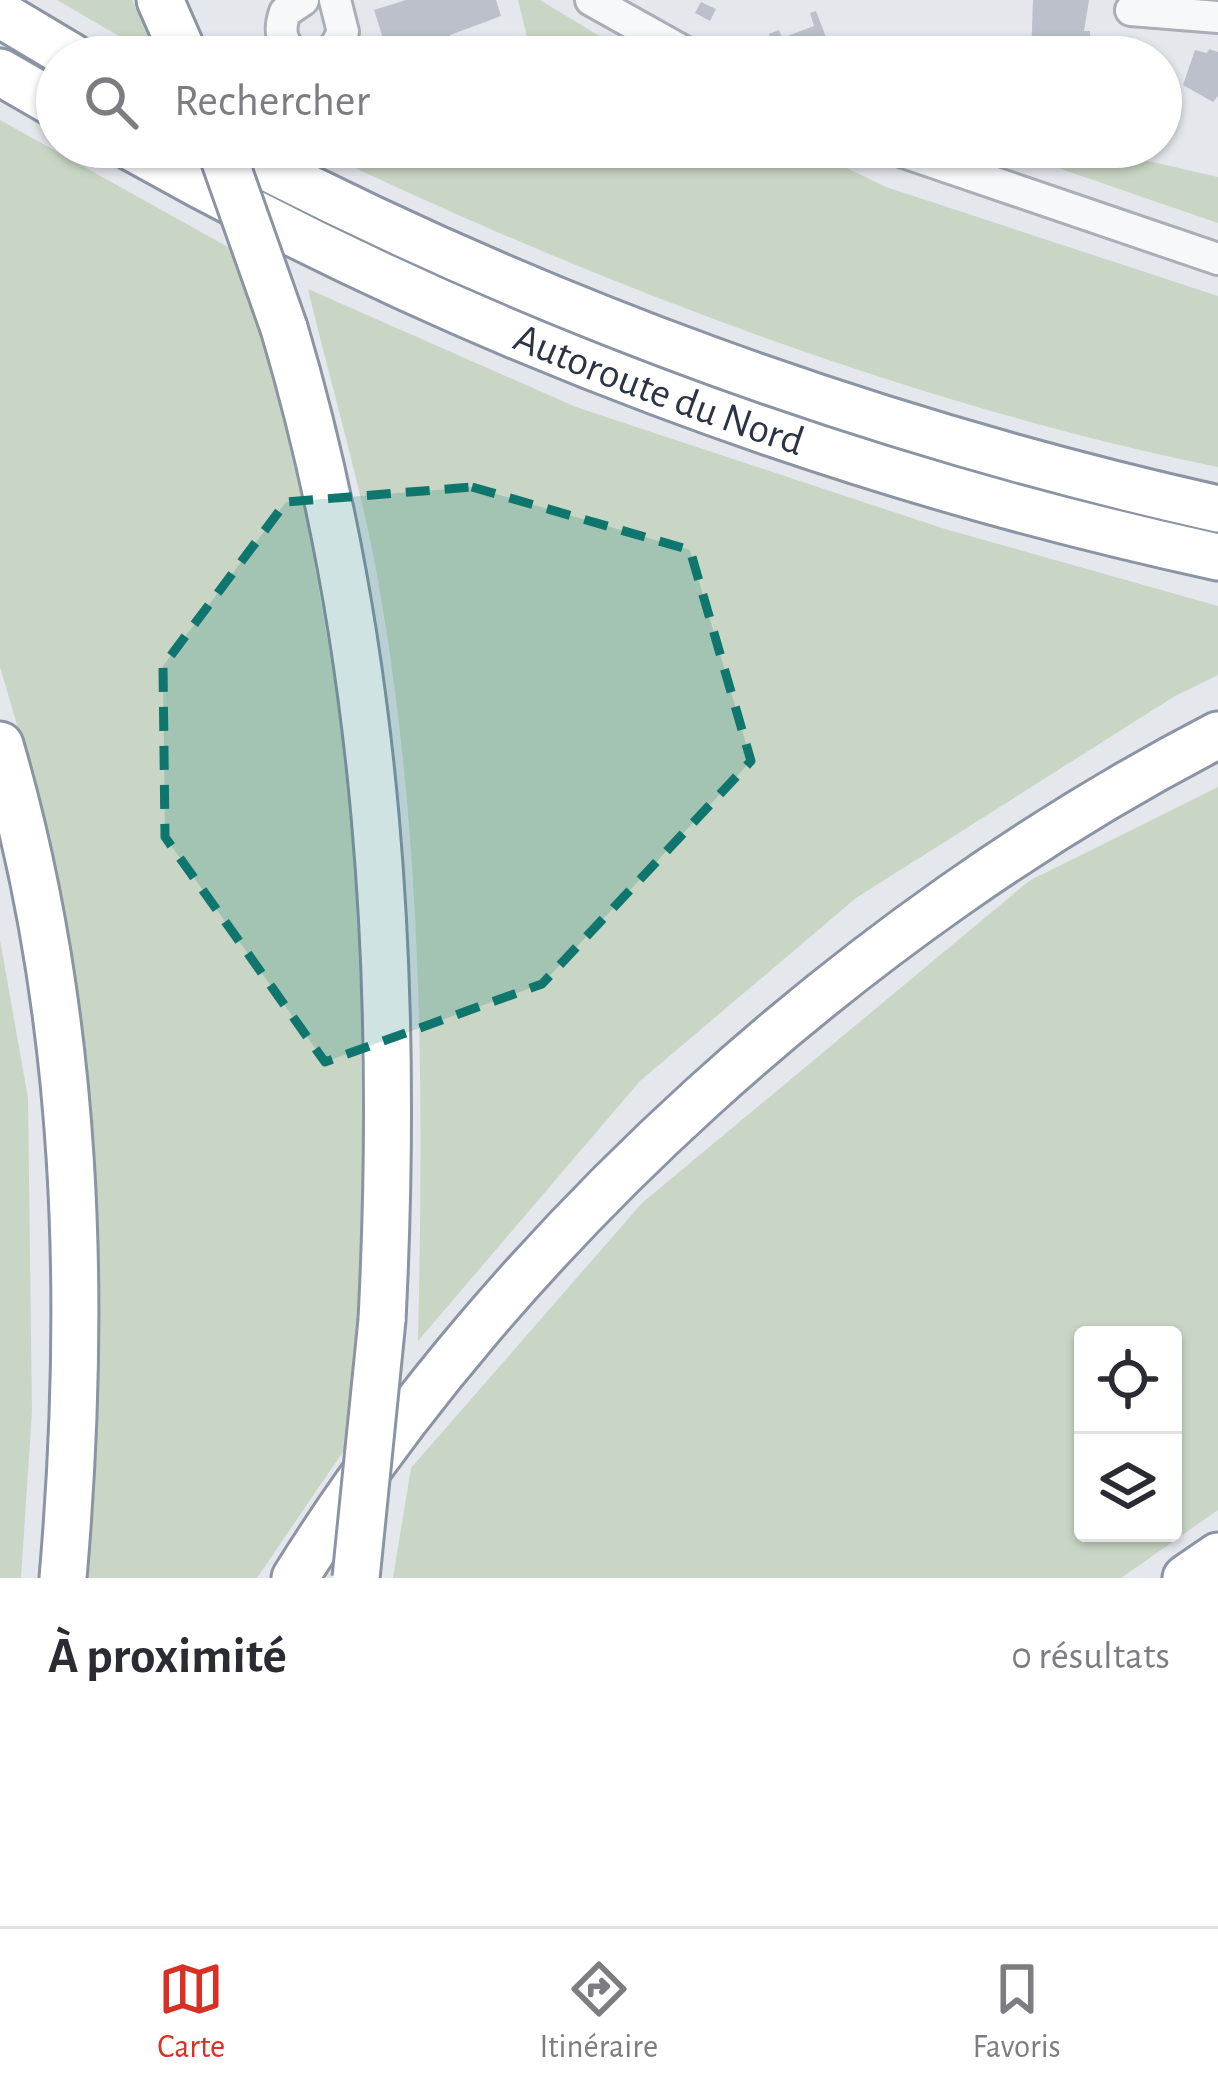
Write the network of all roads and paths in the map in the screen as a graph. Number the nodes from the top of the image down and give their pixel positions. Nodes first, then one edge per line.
1 (160, 0) edge
2 (303, 0) edge
3 (335, 0) edge
4 (591, 0) edge
5 (1131, 10) dead end
6 (0, 14) edge
7 (1218, 17) edge
8 (37, 36) edge
9 (176, 36) edge
10 (282, 36) edge
11 (341, 36) edge
12 (655, 36) edge
13 (0, 72) edge
14 (36, 93) edge
15 (173, 168) edge
16 (231, 168) edge
17 (269, 168) edge
18 (951, 168) edge
19 (1218, 259) edge
20 (1218, 509) edge
21 (1218, 557) edge
22 (1218, 735) edge
23 (0, 745) edge
24 (1218, 1556) edge
25 (63, 1578) edge
26 (296, 1578) edge
27 (356, 1578) edge
28 (1186, 1578) edge

1 - 9 highway
2 - 10 street
3 - 11 street
4 - 12 street
5 - 7 street
6 - 8 highway
13 - 14 highway
15 - 21 highway, Autoroute du Nord
16 - 27 highway, bridge
17 - 20 highway, Autoroute du Nord
18 - 19 street
22 - 26 highway
23 - 25 highway
24 - 28 highway

